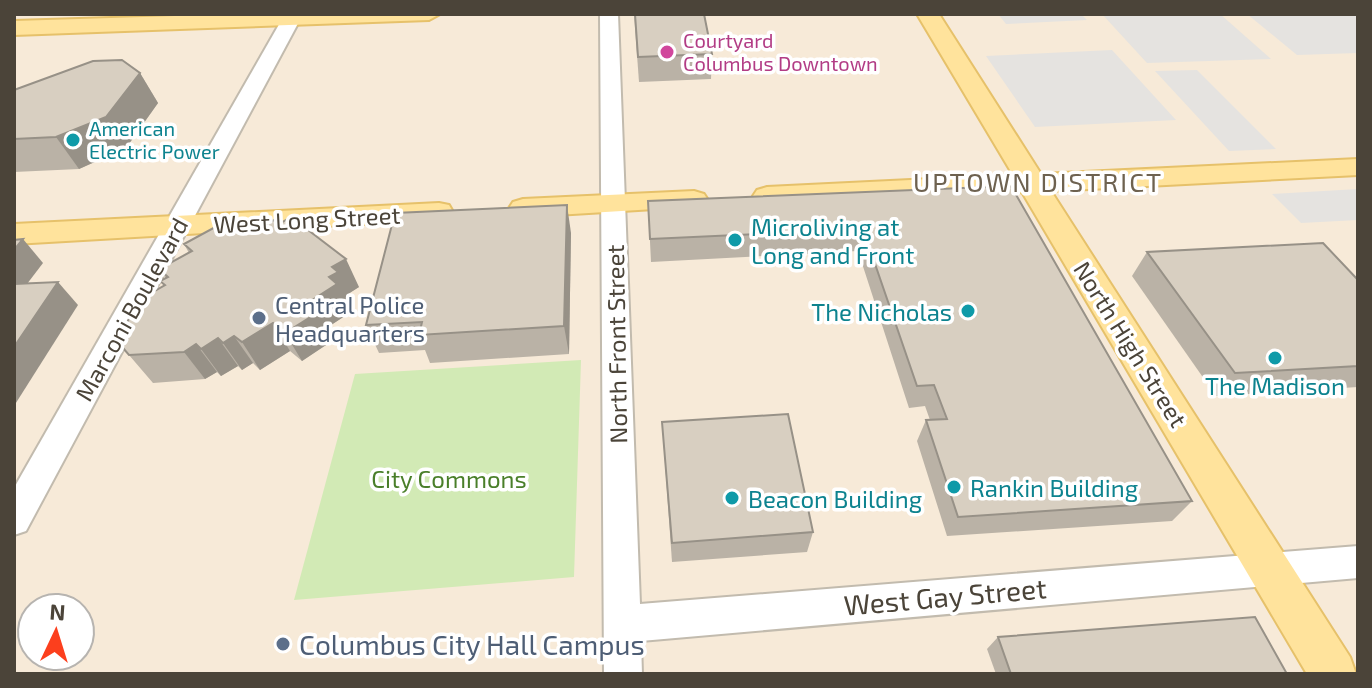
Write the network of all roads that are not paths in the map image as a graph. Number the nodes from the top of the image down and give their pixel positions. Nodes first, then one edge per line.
1 (429, 14) edge
2 (609, 14) edge
3 (928, 14) edge
4 (292, 17) edge
5 (14, 28) edge
6 (1358, 167) edge
7 (1032, 184) junction
8 (746, 198) edge
9 (716, 199) edge
10 (614, 204) junction
11 (177, 225) junction
12 (14, 234) edge
13 (14, 520) edge
14 (1358, 562) edge
15 (1269, 569) junction
16 (622, 624) junction
17 (623, 674) edge
18 (1333, 674) edge

1 - 4 main road
2 - 10 street, North Front Street
3 - 7 main road, North High Street
4 - 5 main road
4 - 11 street, Marconi Boulevard
6 - 7 main road
7 - 8 main road
7 - 15 main road, North High Street
9 - 10 main road, West Long Street
10 - 11 main road, West Long Street
10 - 16 street, North Front Street
11 - 12 main road, West Long Street
11 - 13 street, Marconi Boulevard
14 - 15 street, West Gay Street
15 - 16 street, West Gay Street
15 - 18 main road, North High Street
16 - 17 street, North Front Street

